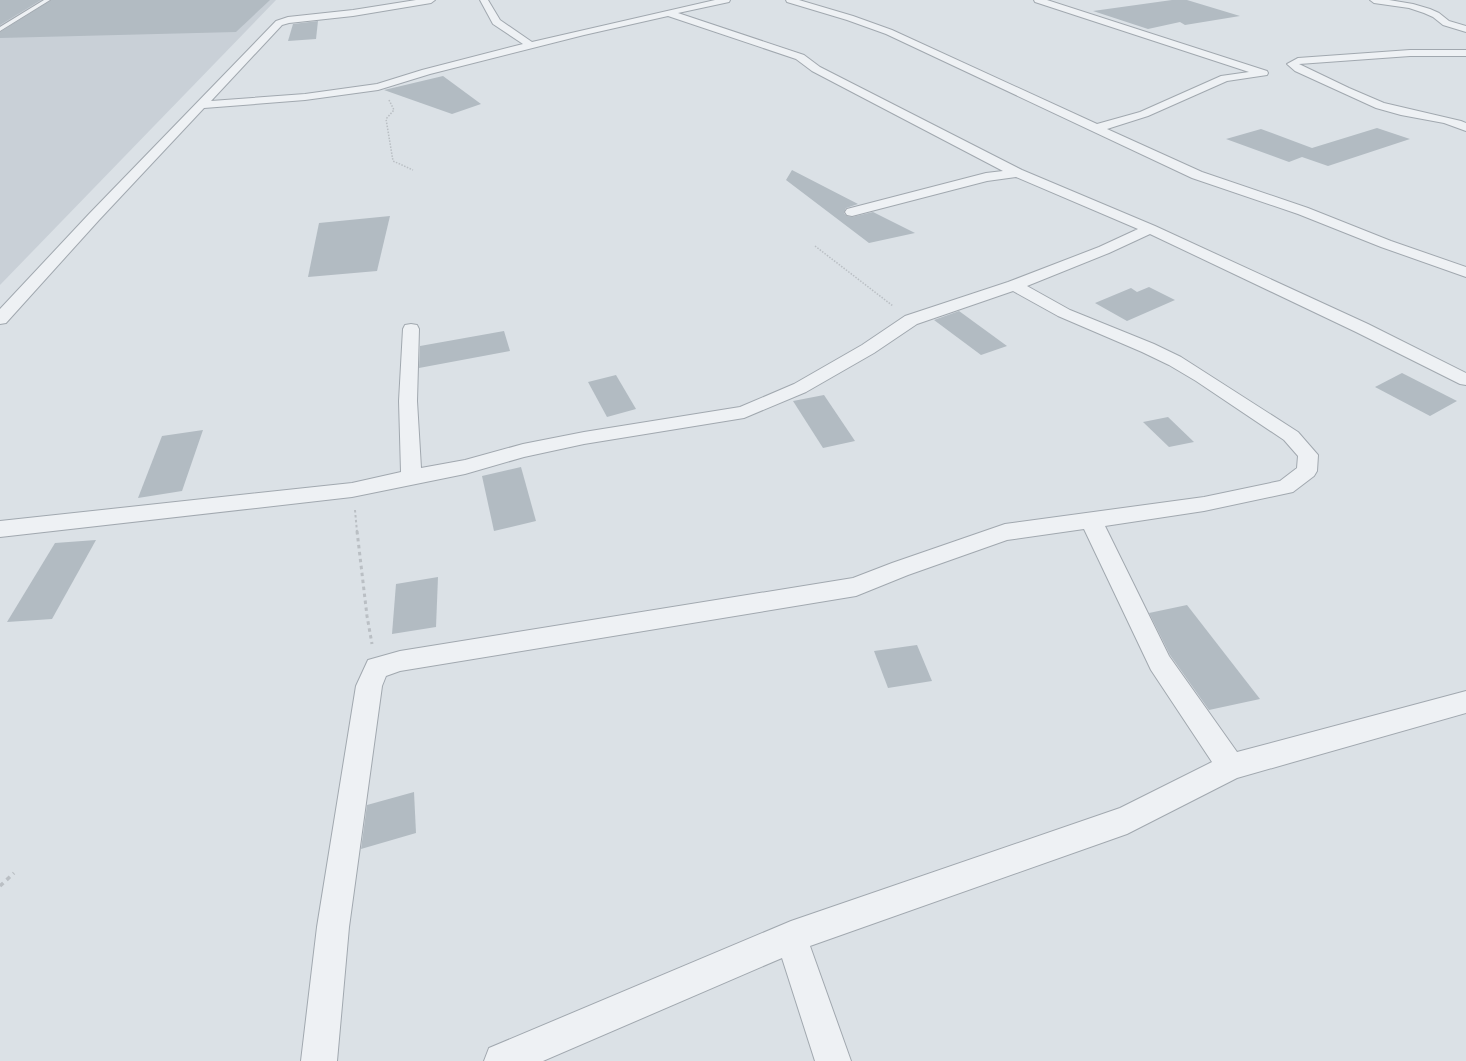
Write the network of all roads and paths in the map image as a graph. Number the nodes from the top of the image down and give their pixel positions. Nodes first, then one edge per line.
1 (48, 0) edge
2 (431, 0) edge
3 (484, 0) edge
4 (726, 0) edge
5 (790, 0) edge
6 (1038, 0) edge
7 (1374, 0) edge
8 (669, 13) junction
9 (0, 29) edge
10 (1466, 29) edge
11 (530, 46) junction
12 (1466, 53) edge
13 (1299, 69) junction
14 (1263, 73) junction
15 (378, 87) junction
16 (202, 105) junction
17 (1466, 127) edge
18 (1097, 128) junction
19 (413, 170) dead end
20 (1017, 173) junction
21 (852, 212) dead end
22 (1150, 229) junction
23 (815, 246) dead end
24 (1466, 272) edge
25 (1014, 285) junction
26 (0, 319) edge
27 (911, 320) junction
28 (411, 329) dead end
29 (1466, 380) edge
30 (411, 477) junction
31 (352, 490) junction
32 (1091, 520) junction
33 (0, 529) edge
34 (377, 668) junction
35 (1466, 702) edge
36 (1231, 767) junction
37 (14, 873) dead end
38 (0, 886) edge
39 (792, 937) junction
40 (319, 1061) edge
41 (502, 1061) edge
42 (833, 1061) edge

1 - 9 lane
2 - 16 street
3 - 11 street
4 - 8 street
5 - 18 street
6 - 14 street
7 - 10 street
8 - 11 street
8 - 20 street
11 - 15 street
12 - 13 street
13 - 14 street
13 - 17 street
14 - 18 street
15 - 16 street
15 - 19 path
16 - 26 street
18 - 24 street
20 - 21 street
20 - 22 street
22 - 25 street
22 - 29 street
23 - 27 path
25 - 27 street
25 - 32 street
27 - 30 street
28 - 30 street
30 - 31 street
31 - 33 street
31 - 34 path
32 - 34 street
32 - 36 street
34 - 40 street
35 - 36 street
36 - 39 street
37 - 38 path
39 - 41 street
39 - 42 street

